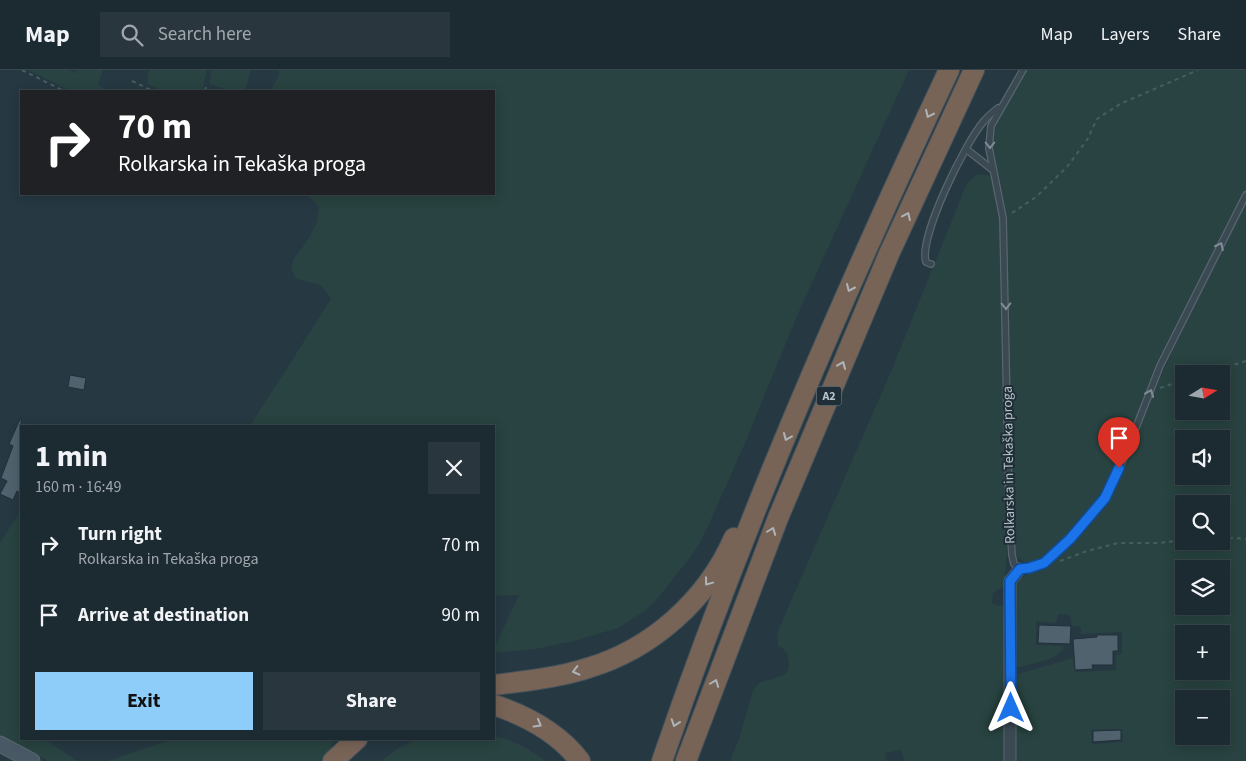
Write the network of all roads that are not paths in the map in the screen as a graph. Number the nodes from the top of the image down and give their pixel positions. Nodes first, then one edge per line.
1 (949, 70) edge
2 (974, 70) edge
3 (1023, 70) edge
4 (1001, 105) junction
5 (966, 149) junction
6 (993, 170) junction
7 (1246, 195) edge
8 (931, 264) dead end
9 (755, 514) junction
10 (1020, 569) junction
11 (495, 685) edge
12 (495, 705) edge
13 (356, 740) edge
14 (0, 744) edge
15 (32, 761) edge
16 (334, 761) edge
17 (580, 761) edge
18 (662, 761) edge
19 (686, 761) edge
20 (1010, 761) edge

1 -> 9 highway, A2
19 -> 2 highway, A2
3 - 4 lane, Rolkarska in Tekaška proga
4 - 5 lane
4 -> 6 lane, Rolkarska in Tekaška proga
5 - 6 lane
5 - 8 lane
6 -> 10 lane, Rolkarska in Tekaška proga
10 -> 7 lane
9 -> 11 highway
9 -> 18 highway, A2
10 - 20 street
12 -> 17 highway
13 - 16 highway
14 - 15 main road

